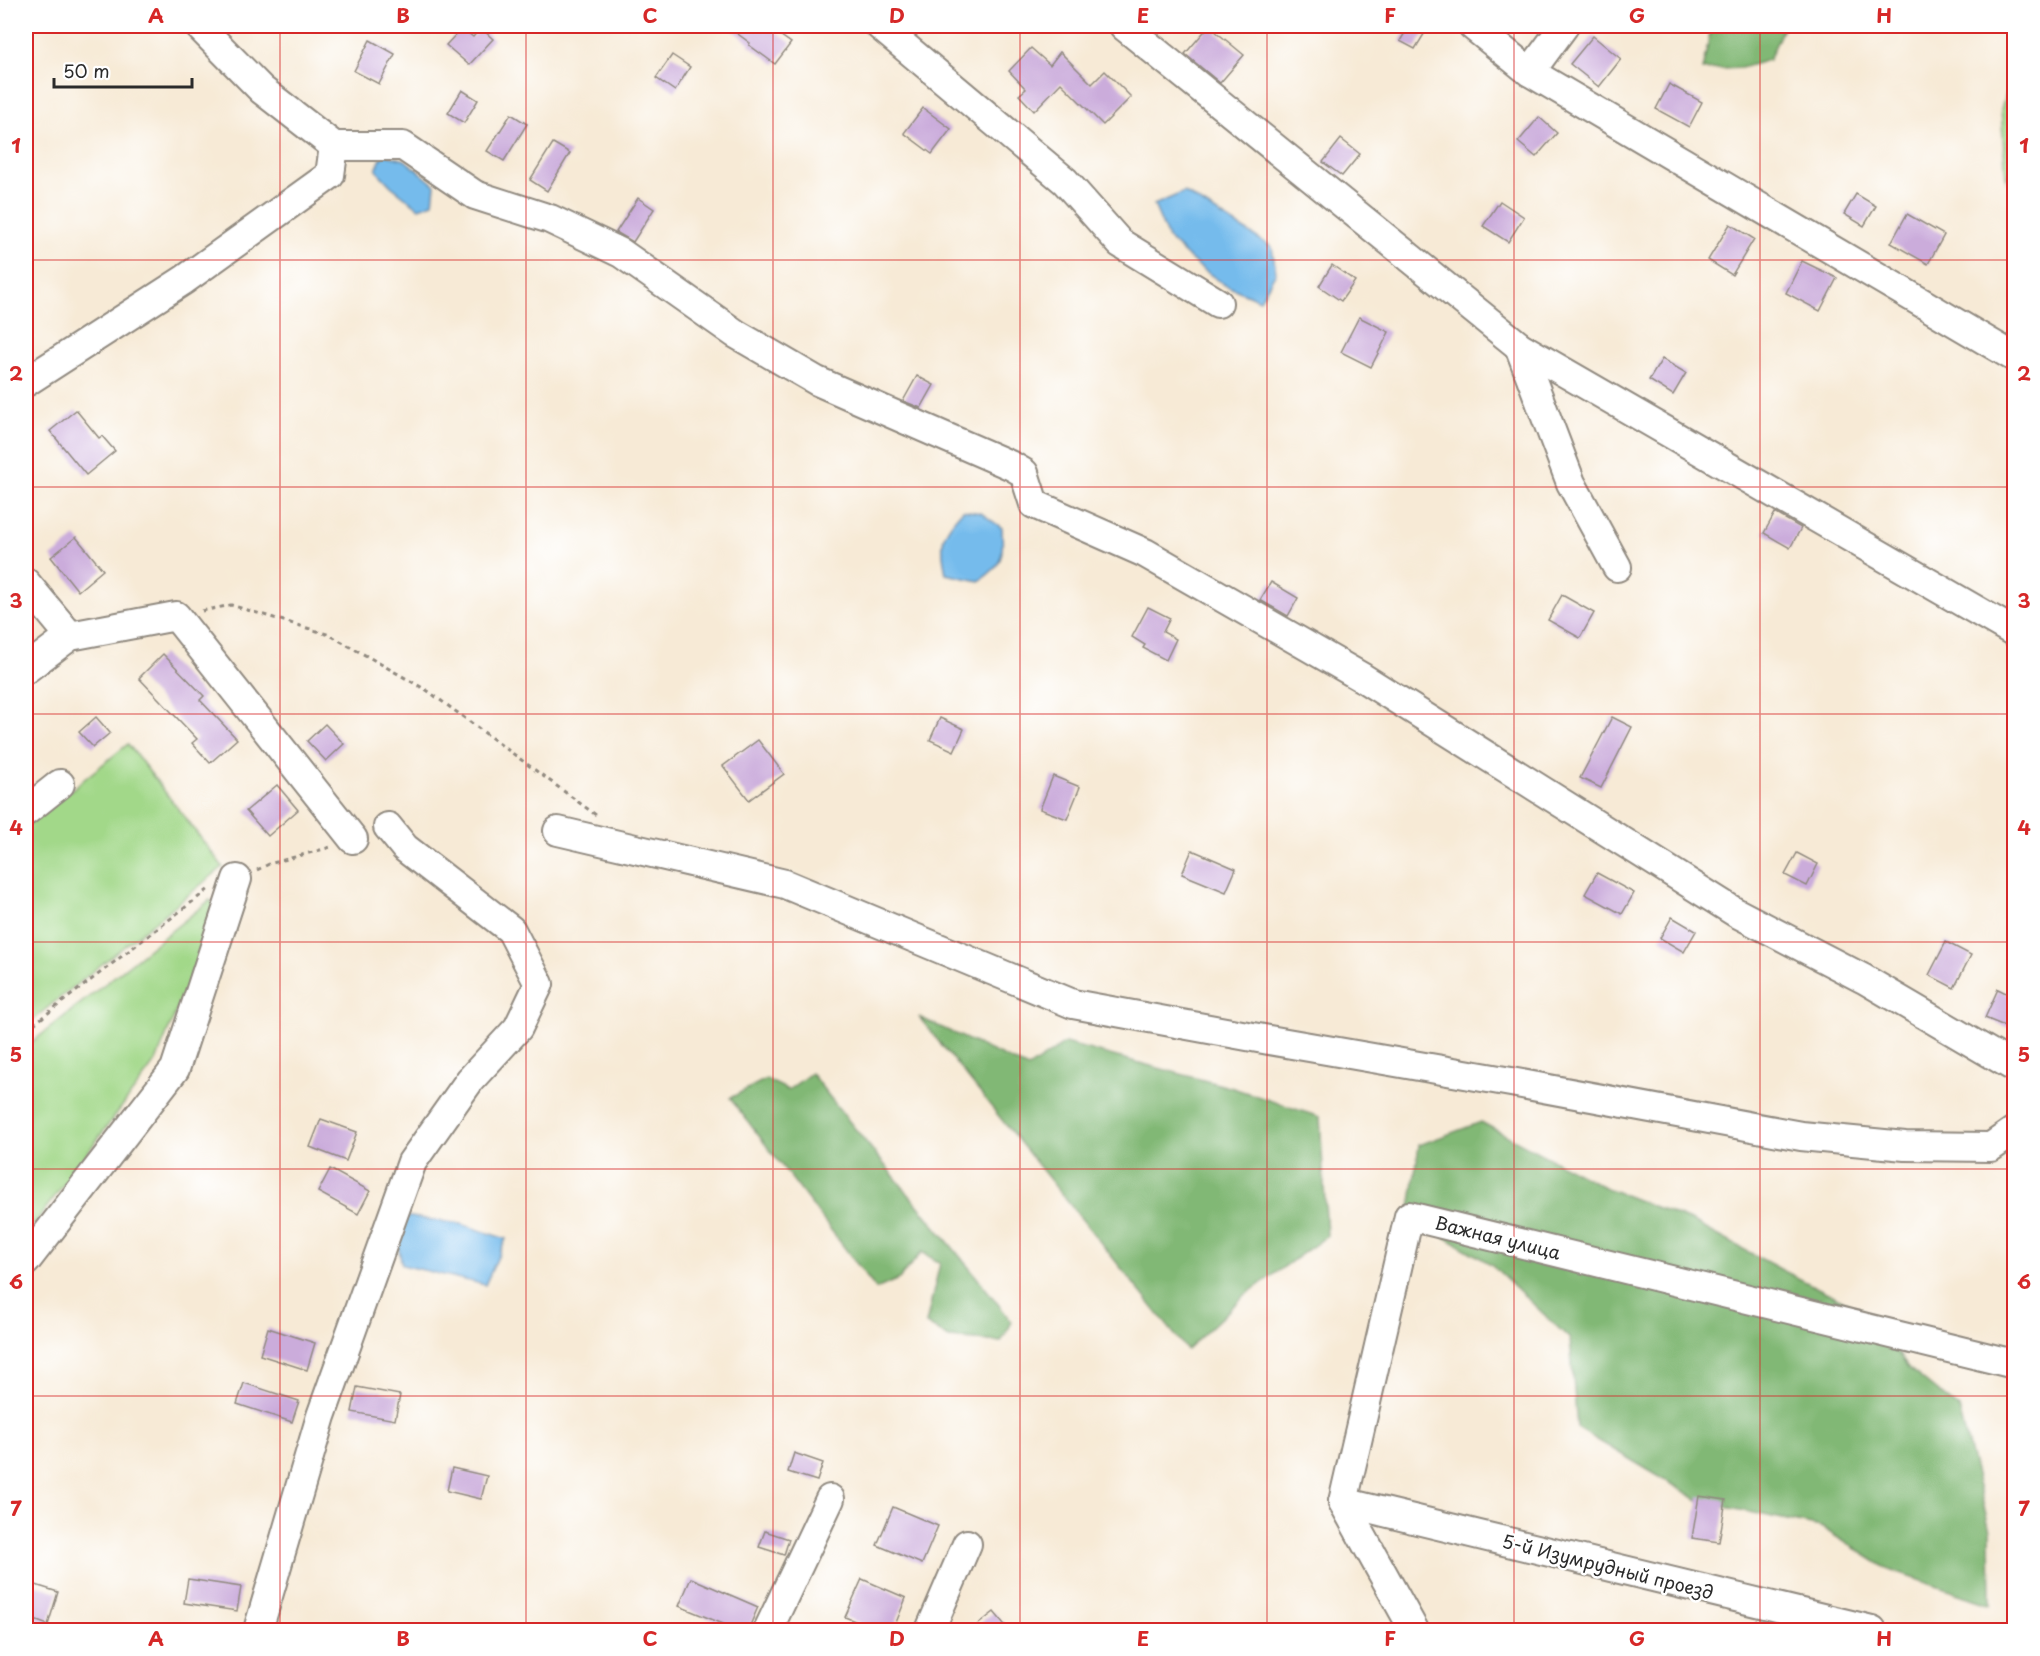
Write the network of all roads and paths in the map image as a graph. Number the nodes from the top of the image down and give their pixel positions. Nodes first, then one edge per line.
1 (199, 26) edge
2 (880, 26) edge
3 (1124, 26) edge
4 (1473, 26) edge
5 (1564, 26) edge
6 (1530, 72) junction
7 (334, 146) junction
8 (1218, 303) dead end
9 (1519, 346) junction
10 (2014, 357) edge
11 (26, 382) edge
12 (1617, 567) dead end
13 (26, 583) edge
14 (176, 616) junction
15 (2014, 632) edge
16 (70, 636) junction
17 (26, 669) edge
18 (60, 784) dead end
19 (26, 811) edge
20 (600, 818) dead end
21 (387, 827) dead end
22 (558, 831) dead end
23 (353, 839) joint
24 (237, 879) junction
25 (26, 1030) edge
26 (2014, 1067) edge
27 (2014, 1131) edge
28 (26, 1261) edge
29 (2014, 1364) edge
30 (830, 1499) dead end
31 (1343, 1502) junction
32 (967, 1544) dead end
33 (258, 1630) edge
34 (768, 1630) edge
35 (930, 1630) edge
36 (1414, 1630) edge
37 (1872, 1630) edge

1 - 7 street
2 - 8 street
3 - 9 street
4 - 6 street
5 - 6 street
6 - 10 street
7 - 11 street
7 - 26 street
9 - 12 street
9 - 15 street
13 - 16 street
14 - 16 street
14 - 20 path
14 - 23 street
16 - 17 street
18 - 19 street
21 - 33 street
22 - 27 street
23 - 24 path
24 - 25 path
24 - 28 street
29 - 31 street, Важная улица
30 - 34 street
31 - 36 street
31 - 37 street, 5-й Изумрудный проезд
32 - 35 street

